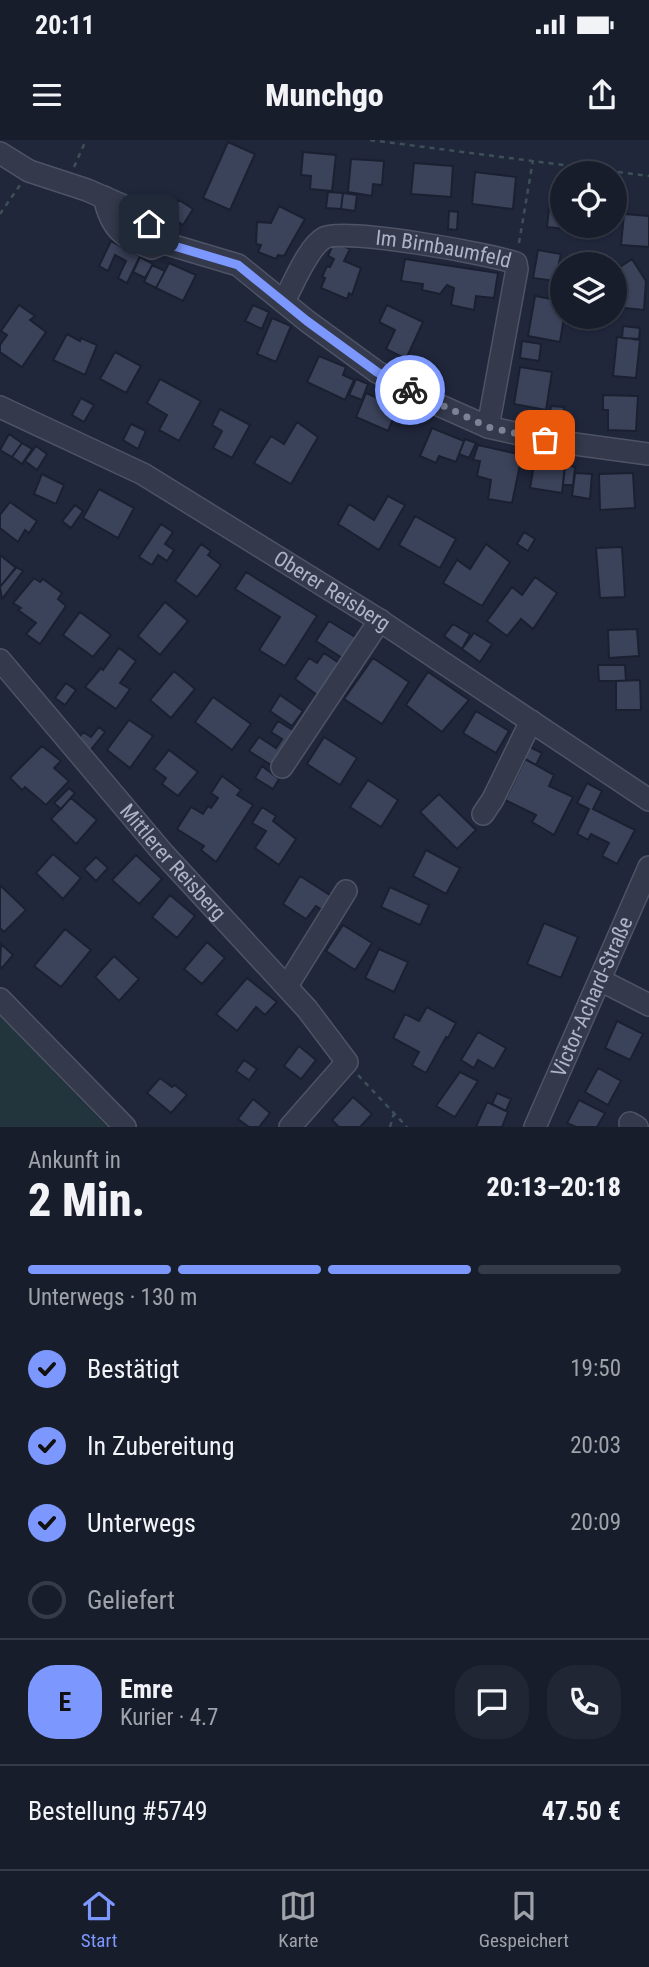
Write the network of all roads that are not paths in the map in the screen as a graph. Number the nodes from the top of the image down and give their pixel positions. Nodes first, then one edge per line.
1 (0, 153) edge
2 (284, 302) junction
3 (0, 407) edge
4 (488, 427) junction
5 (649, 454) edge
6 (380, 620) junction
7 (0, 660) edge
8 (531, 721) junction
9 (282, 767) dead end
10 (649, 800) edge
11 (483, 814) dead end
12 (649, 867) edge
13 (346, 891) dead end
14 (600, 980) junction
15 (287, 986) junction
16 (0, 999) edge
17 (649, 1005) edge
18 (125, 1127) edge
19 (290, 1127) edge
20 (535, 1127) edge

1 - 2 street
2 - 4 street
2 - 4 street, Im Birnbaumfeld
3 - 6 street, Oberer Reisberg
4 - 5 street
6 - 8 street, Oberer Reisberg
6 - 9 street
7 - 15 street, Mittlerer Reisberg
8 - 10 street, Oberer Reisberg
8 - 11 street
12 - 14 street, Victor-Achard-Straße
13 - 15 street
14 - 17 street
14 - 20 street, Victor-Achard-Straße
15 - 19 street, Mittlerer Reisberg
16 - 18 street

